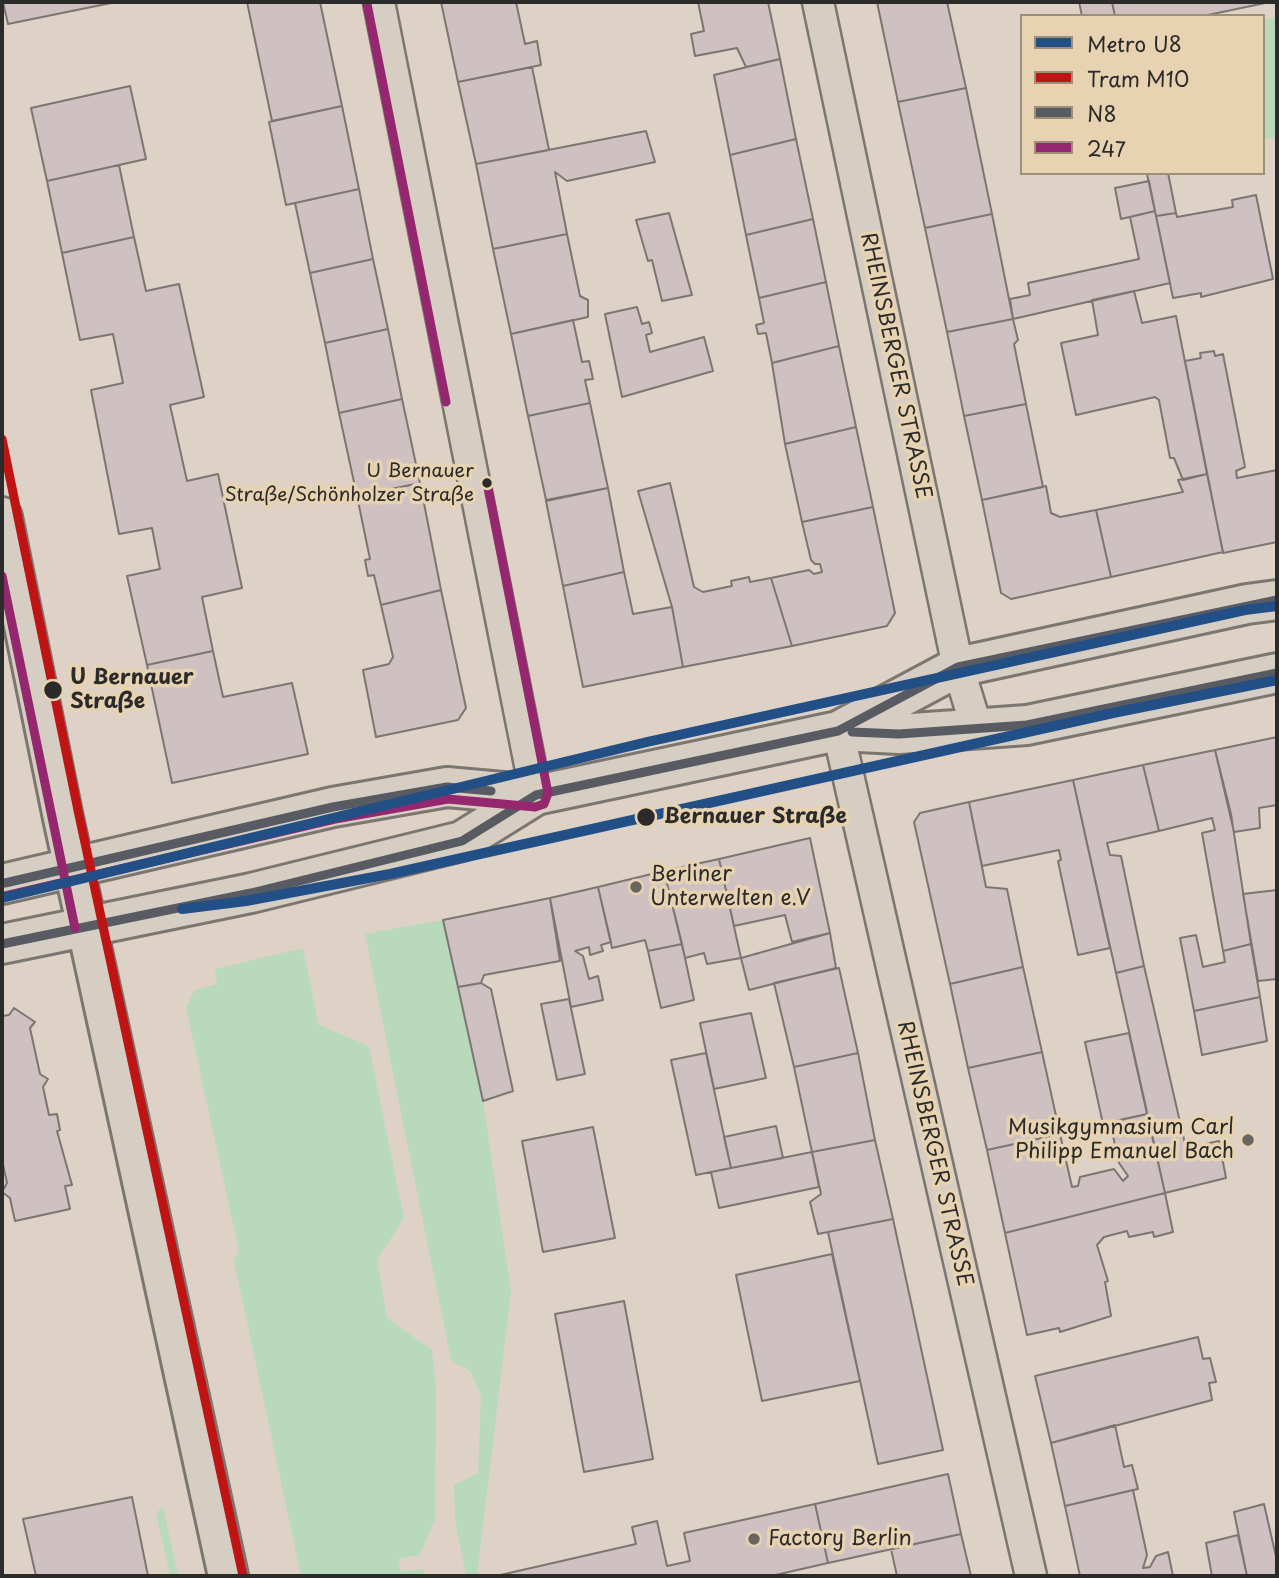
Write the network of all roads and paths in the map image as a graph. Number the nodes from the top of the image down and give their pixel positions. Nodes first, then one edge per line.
1 (379, 2) edge
2 (818, 2) edge
3 (2, 517) edge
4 (1277, 600) edge
5 (958, 667) junction
6 (1277, 673) edge
7 (977, 729) junction
8 (838, 731) junction
9 (536, 795) junction
10 (74, 868) junction
11 (2, 884) edge
12 (87, 927) junction
13 (2, 944) edge
14 (228, 1576) edge
15 (1031, 1576) edge

1 - 9 street
2 - 5 street, RHEINSBERGER STRASSE
3 - 10 main road
4 - 5 main road
5 - 7 street, RHEINSBERGER STRASSE
5 - 8 main road
6 - 7 main road
7 - 8 main road
8 - 9 main road
8 - 15 street, RHEINSBERGER STRASSE
9 - 10 main road
9 - 12 main road
10 - 11 main road
10 - 12 main road
12 - 13 main road
12 - 14 main road

